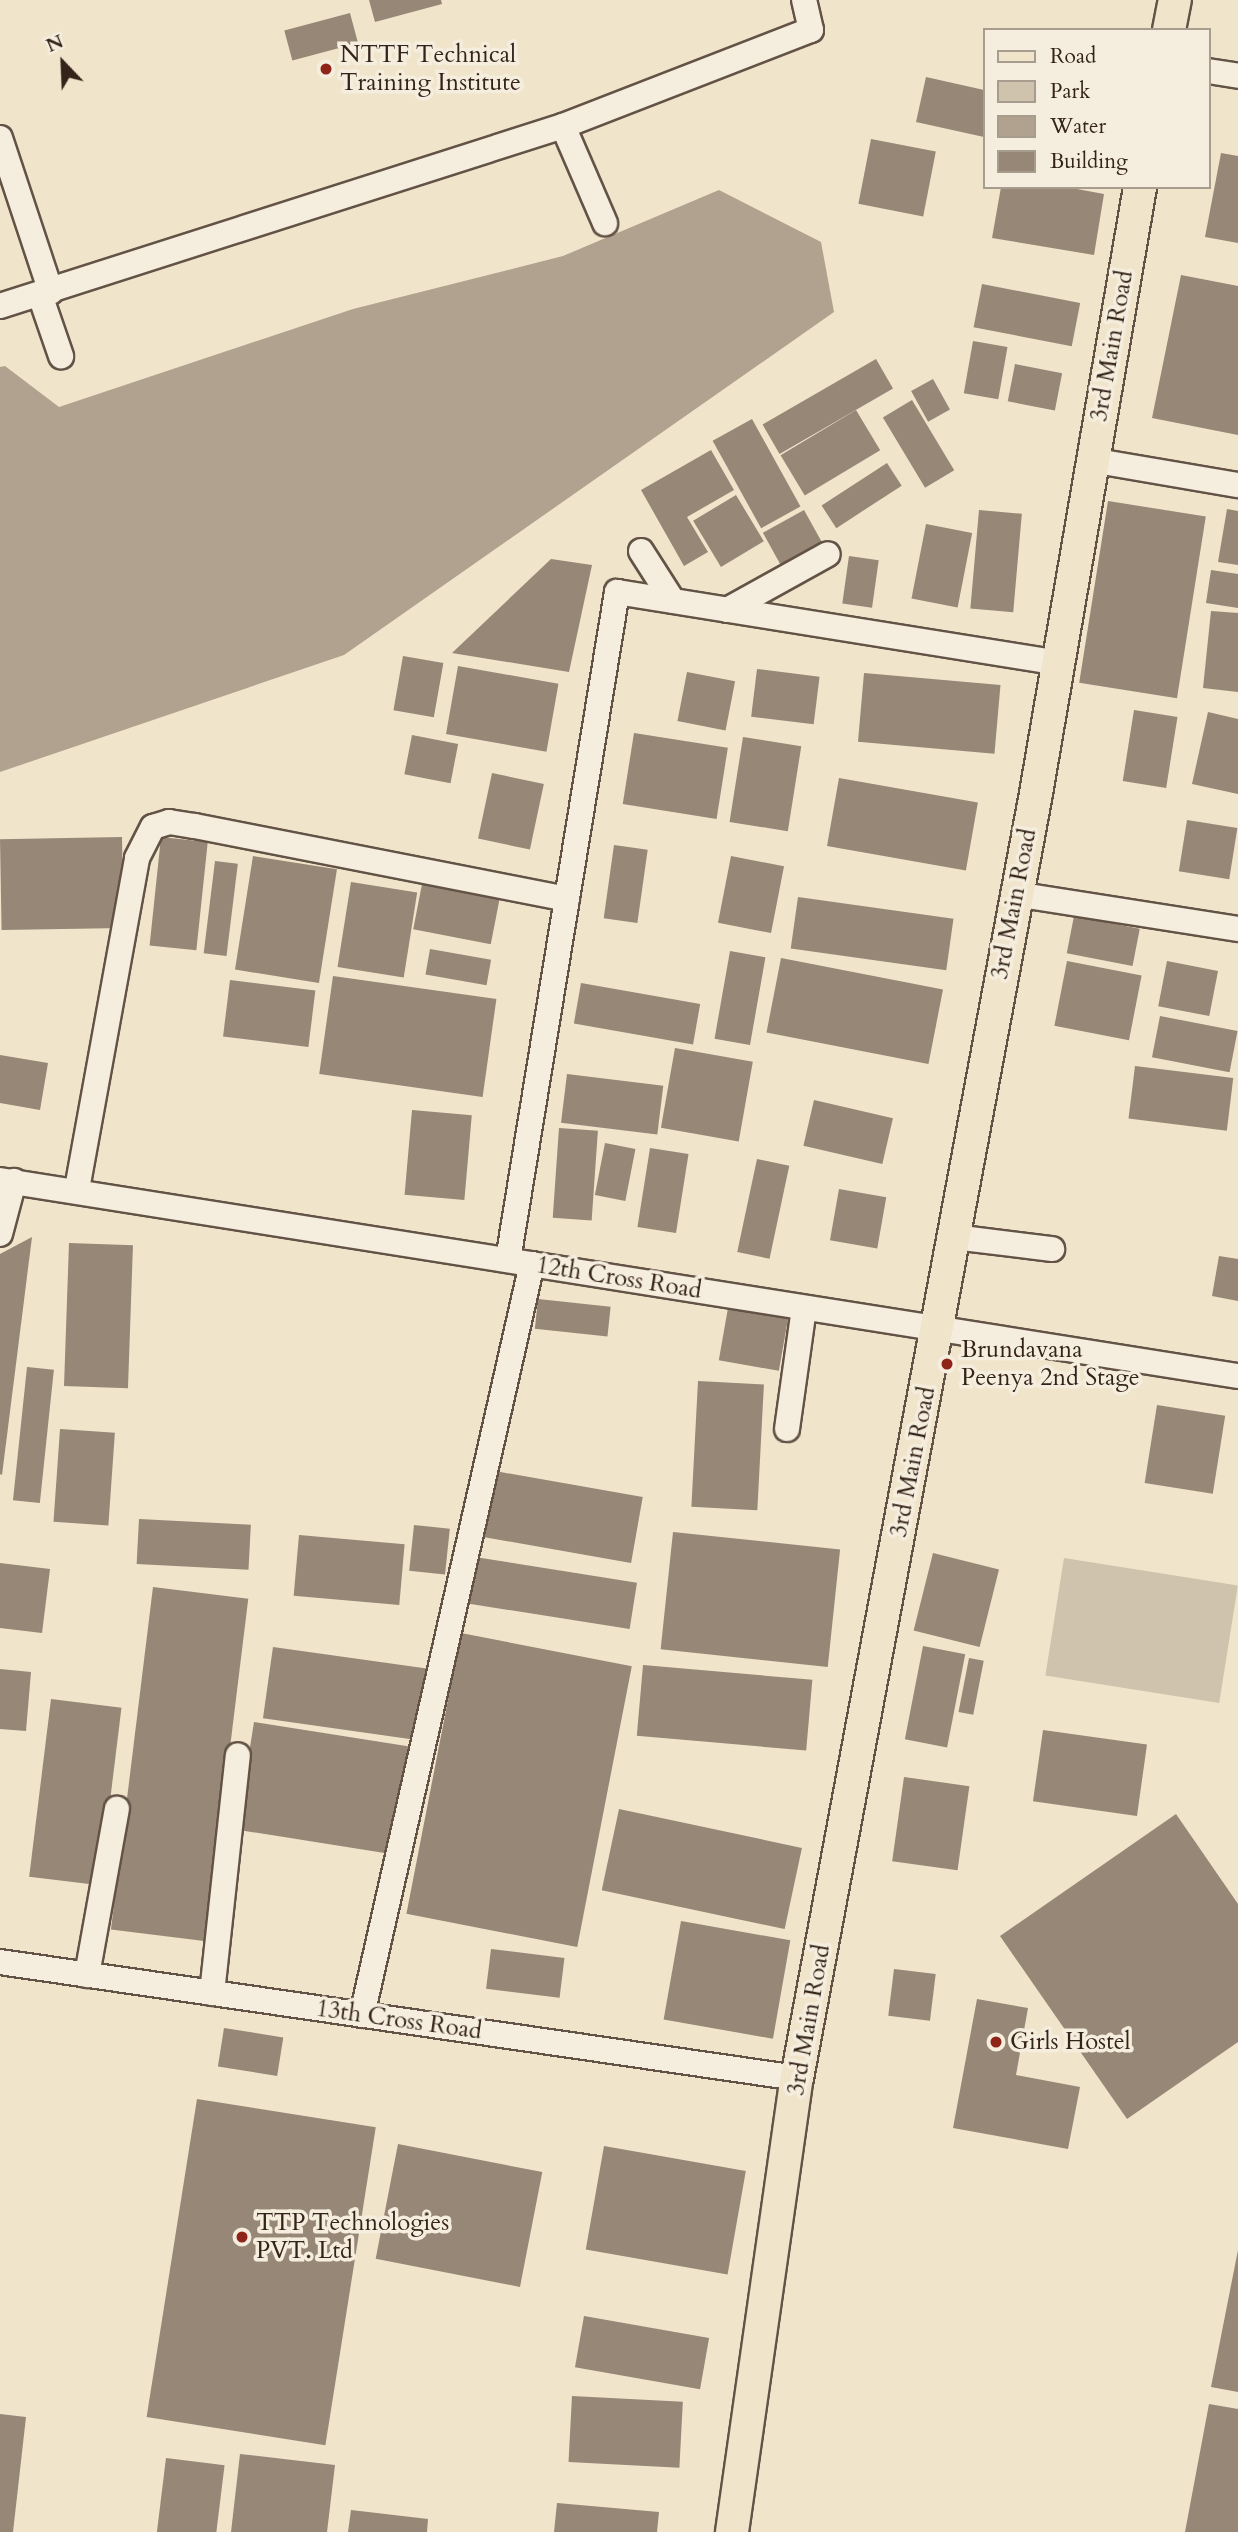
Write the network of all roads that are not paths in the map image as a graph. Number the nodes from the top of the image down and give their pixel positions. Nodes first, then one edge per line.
1 (804, 0) edge
2 (1175, 0) edge
3 (1169, 28) edge
4 (1210, 71) edge
5 (1238, 76) edge
6 (563, 126) junction
7 (0, 138) edge
8 (1140, 189) edge
9 (605, 223) dead end
10 (46, 293) junction
11 (0, 306) edge
12 (61, 356) dead end
13 (1091, 460) junction
14 (1238, 485) edge
15 (640, 551) dead end
16 (828, 554) dead end
17 (673, 601) junction
18 (727, 610) junction
19 (1056, 662) junction
20 (1015, 894) junction
21 (567, 899) junction
22 (1238, 929) edge
23 (7, 1181) edge
24 (77, 1189) junction
25 (0, 1234) edge
26 (954, 1237) junction
27 (1052, 1249) dead end
28 (520, 1262) junction
29 (804, 1308) junction
30 (937, 1330) junction
31 (1238, 1376) edge
32 (787, 1429) dead end
33 (238, 1755) dead end
34 (117, 1809) dead end
35 (0, 1962) edge
36 (87, 1975) junction
37 (212, 1993) junction
38 (362, 2015) junction
39 (797, 2078) junction
40 (733, 2532) edge

1 - 6 street
2 - 3 main road
4 - 5 street
6 - 9 street
6 - 10 street
7 - 10 street
8 - 13 main road, 3rd Main Road
10 - 11 street
10 - 12 street
13 - 14 street
13 - 19 main road, 3rd Main Road
15 - 17 street
16 - 18 street
17 - 18 street
17 - 21 street
18 - 19 street
19 - 20 main road, 3rd Main Road
20 - 22 street
20 - 26 main road, 3rd Main Road
21 - 24 street
21 - 28 street
23 - 24 street, 12th Cross Road
23 - 25 street
24 - 28 street, 12th Cross Road
26 - 27 street
26 - 30 main road, 3rd Main Road
28 - 29 street, 12th Cross Road
28 - 38 street
29 - 30 street, 12th Cross Road
29 - 32 street
30 - 31 street, 12th Cross Road
30 - 39 main road, 3rd Main Road
33 - 37 street
34 - 36 street
35 - 36 street, 13th Cross Road
36 - 37 street, 13th Cross Road
37 - 38 street, 13th Cross Road
38 - 39 street, 13th Cross Road
39 - 40 main road, 3rd Main Road

